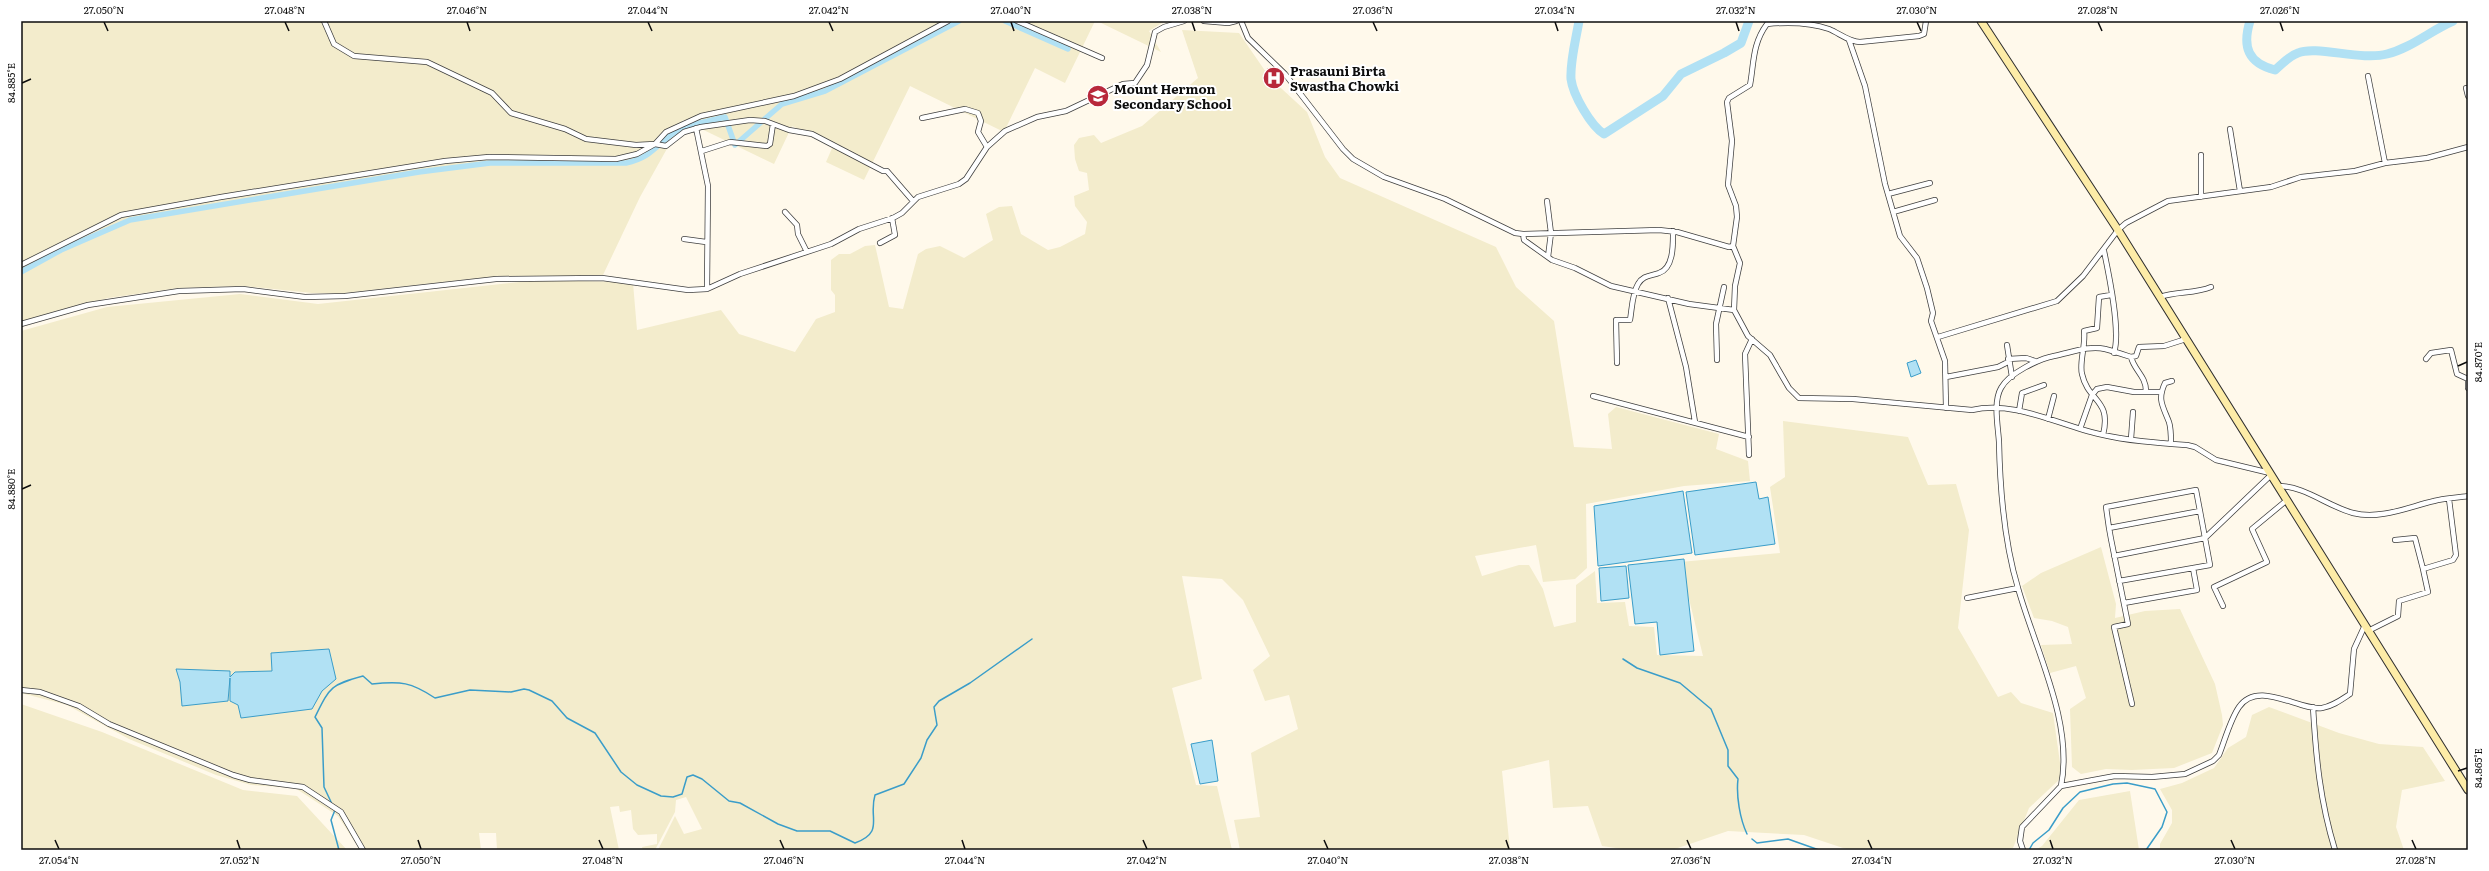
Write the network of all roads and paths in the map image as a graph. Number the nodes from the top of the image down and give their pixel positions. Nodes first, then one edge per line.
1 (324, 21) edge
2 (948, 21) edge
3 (1016, 21) edge
4 (1184, 21) edge
5 (1204, 21) edge
6 (1236, 21) edge
7 (1241, 21) edge
8 (1926, 21) edge
9 (1981, 21) edge
10 (1848, 40) junction
11 (1102, 58) dead end
12 (2368, 76) dead end
13 (2466, 88) dead end
14 (2468, 96) edge
15 (922, 118) dead end
16 (773, 124) junction
17 (696, 128) junction
18 (2230, 128) dead end
19 (655, 144) junction
20 (987, 147) junction
21 (2468, 147) edge
22 (702, 151) junction
23 (2201, 155) dead end
24 (2385, 162) junction
25 (1930, 182) dead end
26 (2240, 191) junction
27 (1888, 194) junction
28 (2200, 197) junction
29 (913, 200) junction
30 (1935, 200) dead end
31 (1547, 201) dead end
32 (786, 212) dead end
33 (1892, 212) junction
34 (892, 218) junction
35 (2118, 230) junction
36 (1673, 231) junction
37 (1550, 233) junction
38 (1523, 234) junction
39 (684, 239) dead end
40 (706, 242) junction
41 (880, 243) dead end
42 (1733, 246) junction
43 (2104, 251) junction
44 (807, 252) junction
45 (1548, 257) junction
46 (21, 265) edge
47 (1724, 287) dead end
48 (2211, 287) dead end
49 (707, 289) junction
50 (1635, 290) junction
51 (2111, 295) junction
52 (2160, 297) junction
53 (1668, 298) junction
54 (1719, 308) junction
55 (1734, 310) junction
56 (21, 324) edge
57 (1938, 337) junction
58 (1752, 339) junction
59 (2186, 339) junction
60 (2007, 345) dead end
61 (2085, 349) junction
62 (2114, 353) junction
63 (2131, 357) junction
64 (2426, 359) dead end
65 (1717, 360) dead end
66 (2008, 360) junction
67 (2036, 361) junction
68 (1617, 363) dead end
69 (2012, 377) junction
70 (1946, 378) junction
71 (2172, 381) dead end
72 (2044, 385) dead end
73 (2468, 388) edge
74 (2146, 391) junction
75 (2161, 392) junction
76 (2092, 395) junction
77 (1593, 396) dead end
78 (2054, 396) dead end
79 (1946, 408) junction
80 (1998, 408) junction
81 (2019, 411) junction
82 (2133, 412) dead end
83 (2048, 419) junction
84 (1695, 422) junction
85 (2080, 429) junction
86 (2103, 435) junction
87 (1749, 437) junction
88 (2131, 439) junction
89 (2171, 444) junction
90 (1749, 455) dead end
91 (2270, 474) junction
92 (2278, 486) junction
93 (2468, 496) edge
94 (2449, 499) junction
95 (2287, 500) junction
96 (2200, 511) junction
97 (2109, 528) junction
98 (2205, 538) junction
99 (2394, 540) dead end
100 (2114, 556) junction
101 (2193, 568) junction
102 (2423, 569) junction
103 (2119, 581) junction
104 (2018, 588) junction
105 (1967, 598) dead end
106 (2124, 603) junction
107 (2223, 606) dead end
108 (2367, 628) junction
109 (21, 690) edge
110 (2132, 704) dead end
111 (2313, 707) junction
112 (2061, 786) junction
113 (2468, 790) edge
114 (363, 850) edge
115 (2023, 850) edge
116 (2335, 850) edge

1 - 19 street
2 - 19 street
3 - 11 street
4 - 20 street
5 - 6 street
7 - 38 street
8 - 10 street
9 - 35 main road
10 - 27 street
10 - 42 street
12 - 24 street
13 - 14 street
15 - 20 street
16 - 17 street
16 - 22 street
16 - 29 street
17 - 19 street
17 - 22 street
18 - 26 street
19 - 46 street
20 - 29 street
21 - 24 street
22 - 40 street
23 - 28 street
24 - 26 street
25 - 27 street
26 - 28 street
27 - 33 street
28 - 35 street
29 - 34 street
30 - 33 street
31 - 37 street
32 - 44 street
33 - 57 street
34 - 41 street
34 - 44 street
35 - 43 street
35 - 52 main road
36 - 37 street
36 - 42 street
36 - 50 street
37 - 38 street
37 - 45 street
38 - 45 street
39 - 40 street
40 - 49 street
42 - 55 street
43 - 51 street
43 - 57 street
44 - 49 street
45 - 50 street
47 - 54 street
48 - 52 street
49 - 56 street
50 - 53 street
50 - 68 street
51 - 61 street
51 - 62 street
52 - 59 main road
53 - 54 street
53 - 84 street
54 - 55 street
54 - 65 street
55 - 58 street
57 - 70 street
58 - 79 street
58 - 87 street
59 - 63 street
59 - 91 main road
60 - 66 street
61 - 62 street
61 - 67 street
61 - 76 street
62 - 63 street
63 - 74 street
64 - 73 street
66 - 67 street
66 - 69 street
66 - 70 street
67 - 69 street
69 - 80 street
70 - 79 street
71 - 75 street
72 - 81 street
74 - 75 street
74 - 76 street
75 - 89 street
76 - 85 street
76 - 86 street
77 - 84 street
78 - 83 street
79 - 80 street
80 - 81 street
80 - 104 street
81 - 83 street
82 - 88 street
83 - 85 street
84 - 87 street
85 - 86 street
86 - 88 street
87 - 90 street
88 - 89 street
89 - 91 street
91 - 92 main road
91 - 98 street
92 - 94 street
92 - 95 main road
93 - 94 street
94 - 102 street
95 - 107 street
95 - 108 main road
96 - 97 street
96 - 97 street
96 - 98 street
97 - 100 street
98 - 100 street
98 - 101 street
99 - 102 street
100 - 103 street
101 - 103 street
101 - 106 street
102 - 108 street
103 - 106 street
104 - 105 street
104 - 112 street
106 - 110 street
108 - 111 street
108 - 113 main road
109 - 114 street
111 - 112 street
111 - 116 street
112 - 115 street

